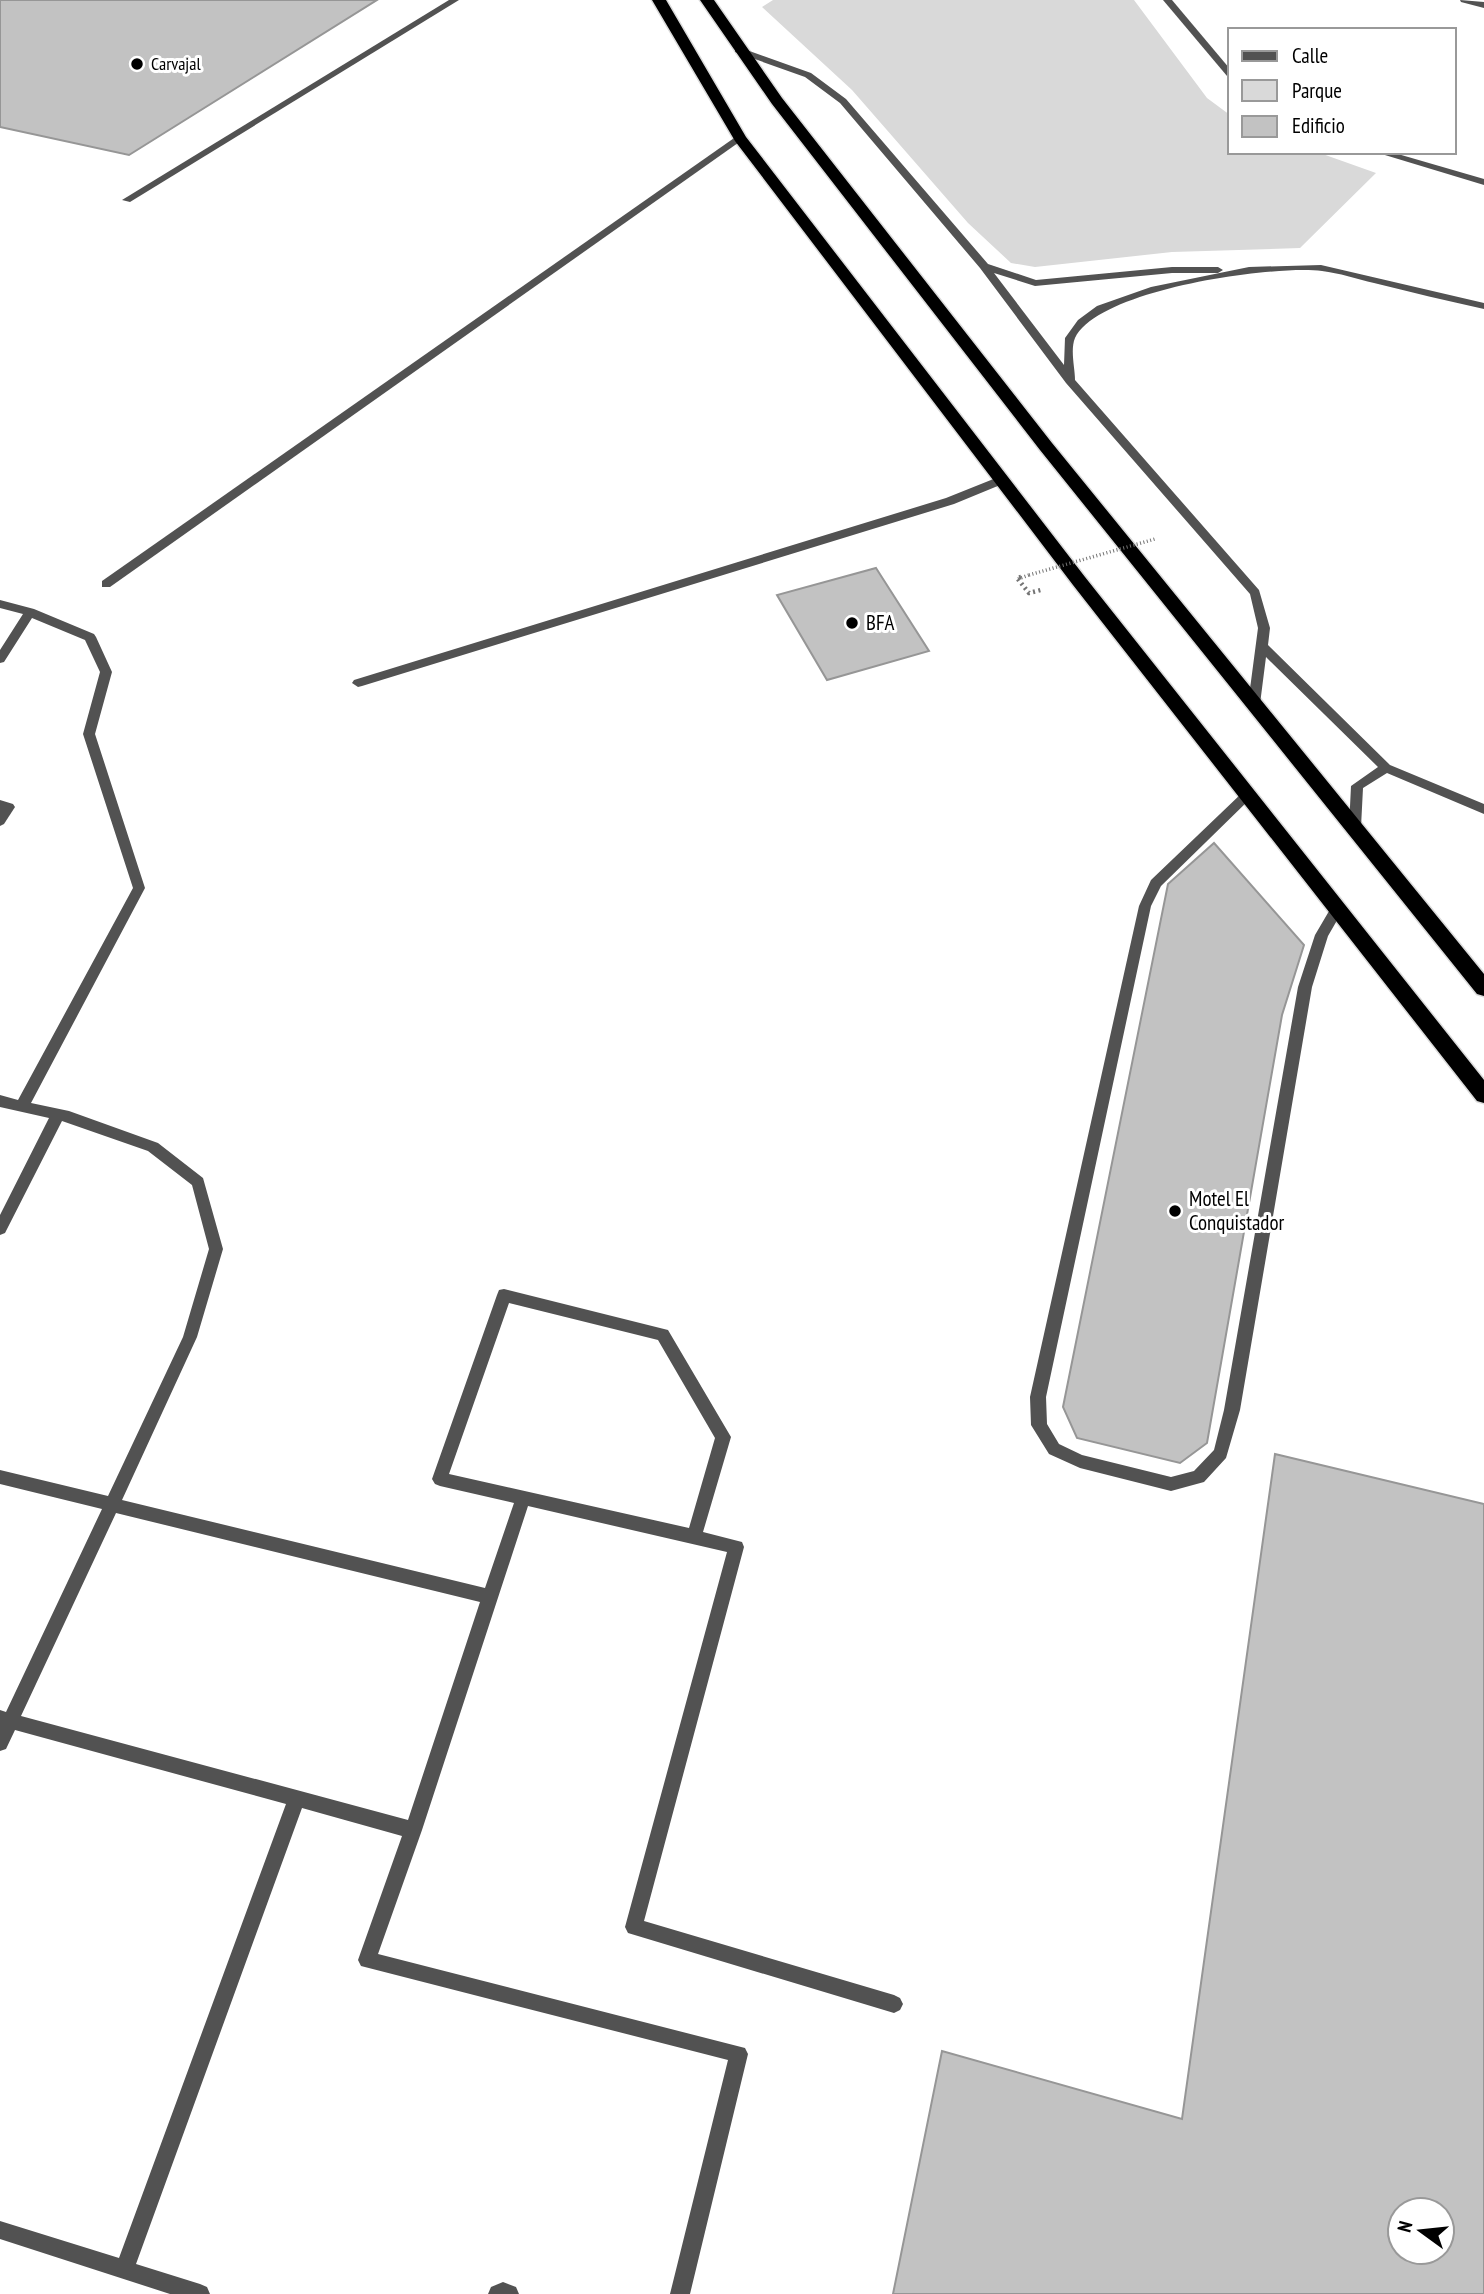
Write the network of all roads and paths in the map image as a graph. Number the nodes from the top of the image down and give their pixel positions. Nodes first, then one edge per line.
1 (454, 0) edge
2 (659, 0) edge
3 (707, 0) edge
4 (1167, 0) edge
5 (1464, 0) edge
6 (1484, 5) edge
7 (738, 50) junction
8 (1228, 73) edge
9 (740, 138) junction
10 (1387, 154) edge
11 (1484, 182) edge
12 (127, 200) dead end
13 (984, 266) junction
14 (1258, 270) junction
15 (1484, 306) edge
16 (1070, 381) junction
17 (1001, 480) junction
18 (1156, 539) dead end
19 (106, 584) dead end
20 (1029, 593) dead end
21 (0, 604) edge
22 (30, 612) junction
23 (1262, 646) junction
24 (0, 659) edge
25 (358, 683) dead end
26 (1254, 705) junction
27 (1386, 768) junction
28 (1247, 795) junction
29 (0, 805) edge
30 (1484, 808) edge
31 (0, 821) edge
32 (1355, 827) junction
33 (1337, 910) junction
34 (1484, 988) edge
35 (1484, 1095) edge
36 (0, 1101) edge
37 (22, 1106) junction
38 (58, 1115) junction
39 (0, 1229) edge
40 (0, 1477) edge
41 (523, 1498) junction
42 (111, 1506) junction
43 (694, 1537) junction
44 (490, 1597) junction
45 (5, 1720) edge
46 (0, 1743) edge
47 (297, 1798) junction
48 (414, 1829) junction
49 (894, 2004) dead end
50 (0, 2230) edge
51 (124, 2270) junction
52 (200, 2294) edge
53 (498, 2294) edge
54 (509, 2294) edge
55 (680, 2294) edge

1 - 12 street
2 - 9 highway
3 - 7 highway
4 - 8 street
5 - 6 street
7 - 13 street
7 - 26 highway
9 - 17 highway
9 - 19 street
10 - 11 street
13 - 14 street
13 - 16 street
14 - 15 street
14 - 16 street
16 - 23 street
17 - 25 street
17 - 28 highway
18 - 20 path, bridge
21 - 22 street
22 - 24 street
22 - 37 street
23 - 26 street
23 - 27 street
26 - 32 highway
27 - 30 street
27 - 32 street
28 - 33 highway
28 - 33 street
29 - 31 street
32 - 34 highway
33 - 35 highway
36 - 37 street
37 - 38 street
38 - 39 street
38 - 42 street
40 - 42 street
41 - 43 street
41 - 43 street
41 - 44 street
42 - 44 street
42 - 45 street
43 - 49 street
44 - 48 street
45 - 46 street
45 - 47 street
47 - 48 street
47 - 51 street
48 - 55 street
50 - 51 street
51 - 52 street
53 - 54 street

